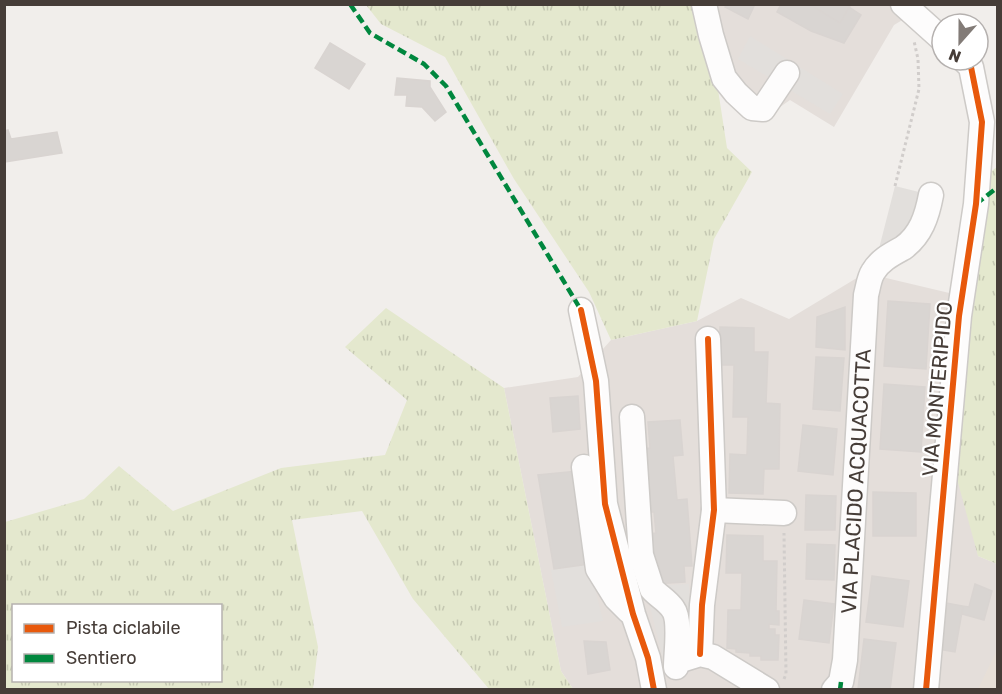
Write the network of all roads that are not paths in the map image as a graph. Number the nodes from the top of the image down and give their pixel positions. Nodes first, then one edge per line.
1 (704, 4) edge
2 (908, 9) edge
3 (930, 28) edge
4 (972, 72) edge
5 (787, 73) dead end
6 (931, 195) dead end
7 (581, 310) dead end
8 (708, 339) dead end
9 (632, 417) dead end
10 (584, 467) dead end
11 (714, 510) junction
12 (784, 513) road end
13 (633, 614) junction
14 (700, 654) junction
15 (676, 667) junction
16 (838, 687) edge
17 (654, 690) edge
18 (661, 690) edge
19 (767, 690) edge
20 (926, 690) edge

1 - 5 street
2 - 3 street
4 - 20 street, VIA MONTERIPIDO
6 - 16 street, VIA PLACIDO ACQUACOTTA
7 - 13 street
8 - 11 street
9 - 15 street
10 - 13 street
11 - 12 street
11 - 14 street
13 - 17 street
14 - 15 street
14 - 19 street
15 - 18 street

